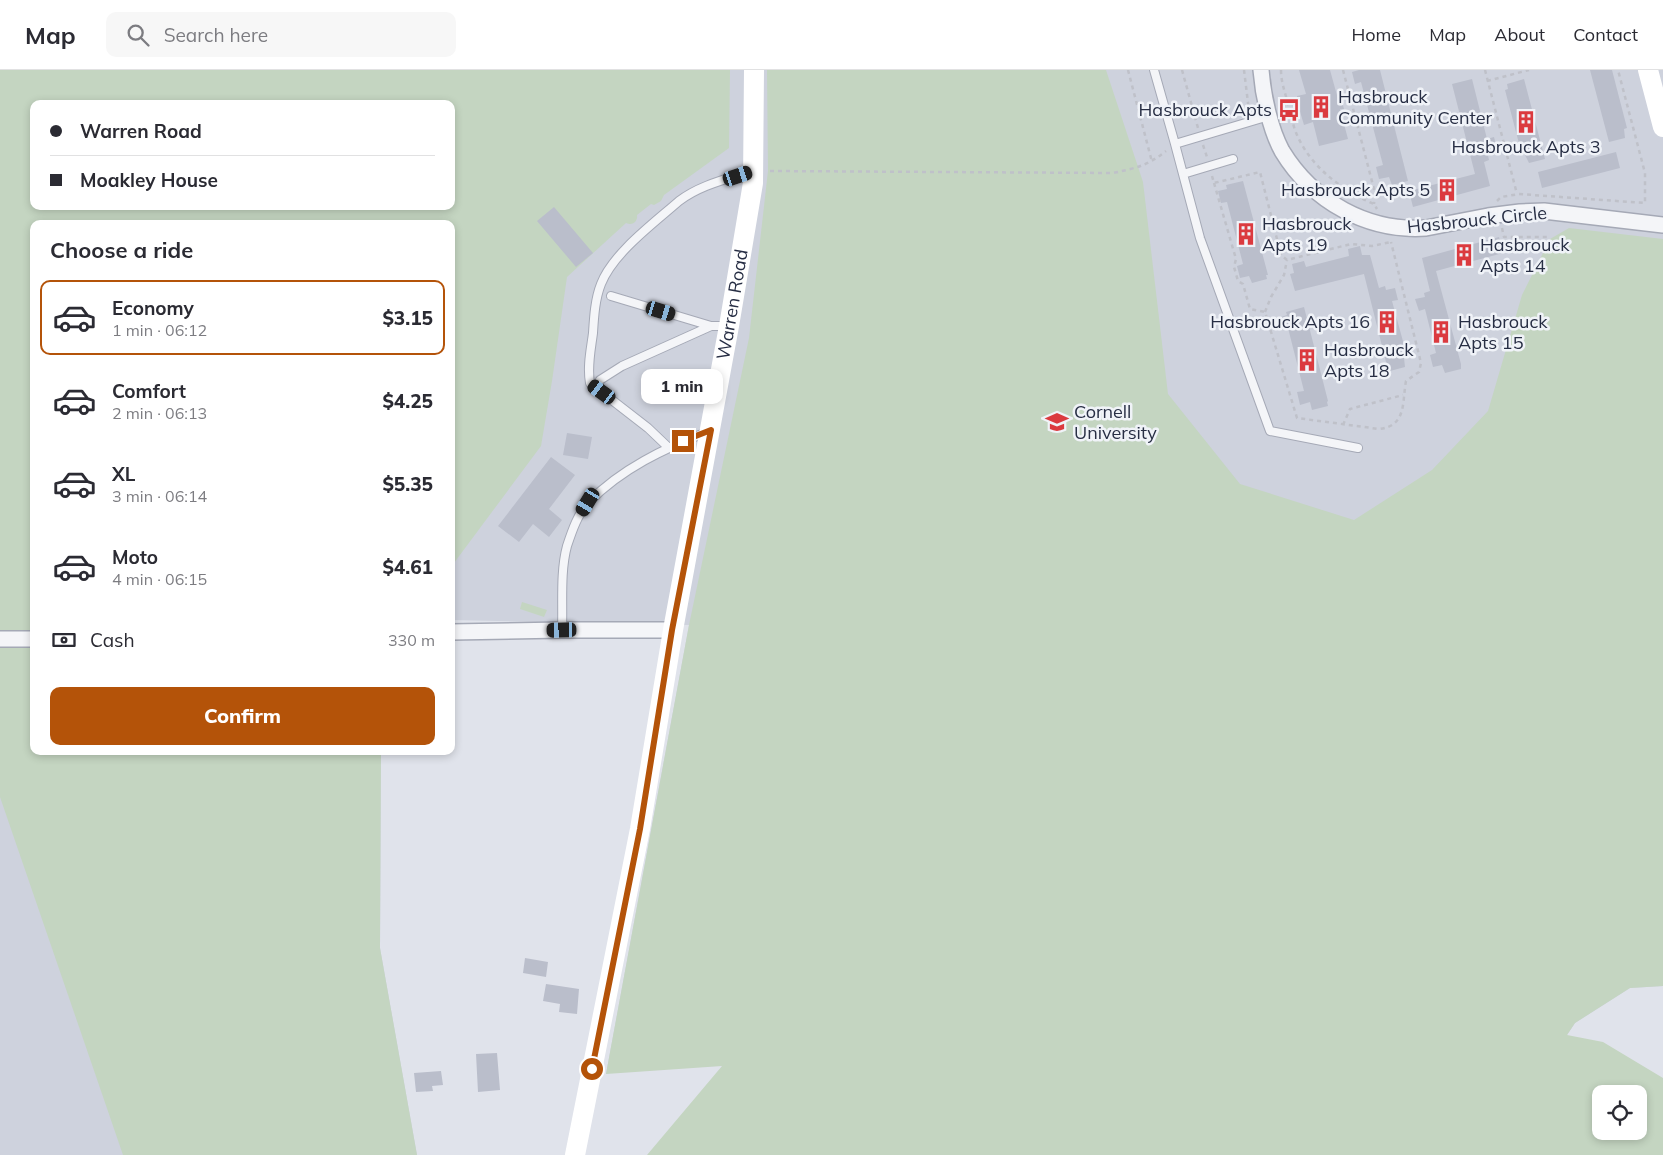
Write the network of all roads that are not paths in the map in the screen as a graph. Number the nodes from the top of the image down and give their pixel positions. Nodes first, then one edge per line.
1 (754, 70) edge
2 (1154, 70) edge
3 (1261, 70) edge
4 (1648, 70) edge
5 (1269, 116) junction
6 (1663, 126) edge
7 (1175, 144) junction
8 (1233, 159) dead end
9 (753, 171) junction
10 (1183, 174) junction
11 (1663, 225) edge
12 (611, 296) dead end
13 (721, 326) junction
14 (600, 380) dead end
15 (711, 430) junction
16 (668, 448) junction
17 (1358, 448) dead end
18 (562, 630) junction
19 (672, 630) junction
20 (455, 632) edge
21 (0, 639) edge
22 (30, 639) edge
23 (575, 1155) edge

1 - 9 street, Warren Road
2 - 7 lane
3 - 5 street, Hasbrouck Circle
4 - 6 street
5 - 7 lane
5 - 11 street, Hasbrouck Circle
7 - 10 lane
8 - 10 lane
9 - 13 street, Warren Road
9 - 16 lane
10 - 17 lane
12 - 13 lane
13 - 14 lane
13 - 15 street, Warren Road
15 - 16 lane
15 - 19 street, Warren Road
16 - 18 lane
18 - 19 street
18 - 20 street
19 - 23 street, Warren Road
21 - 22 street

